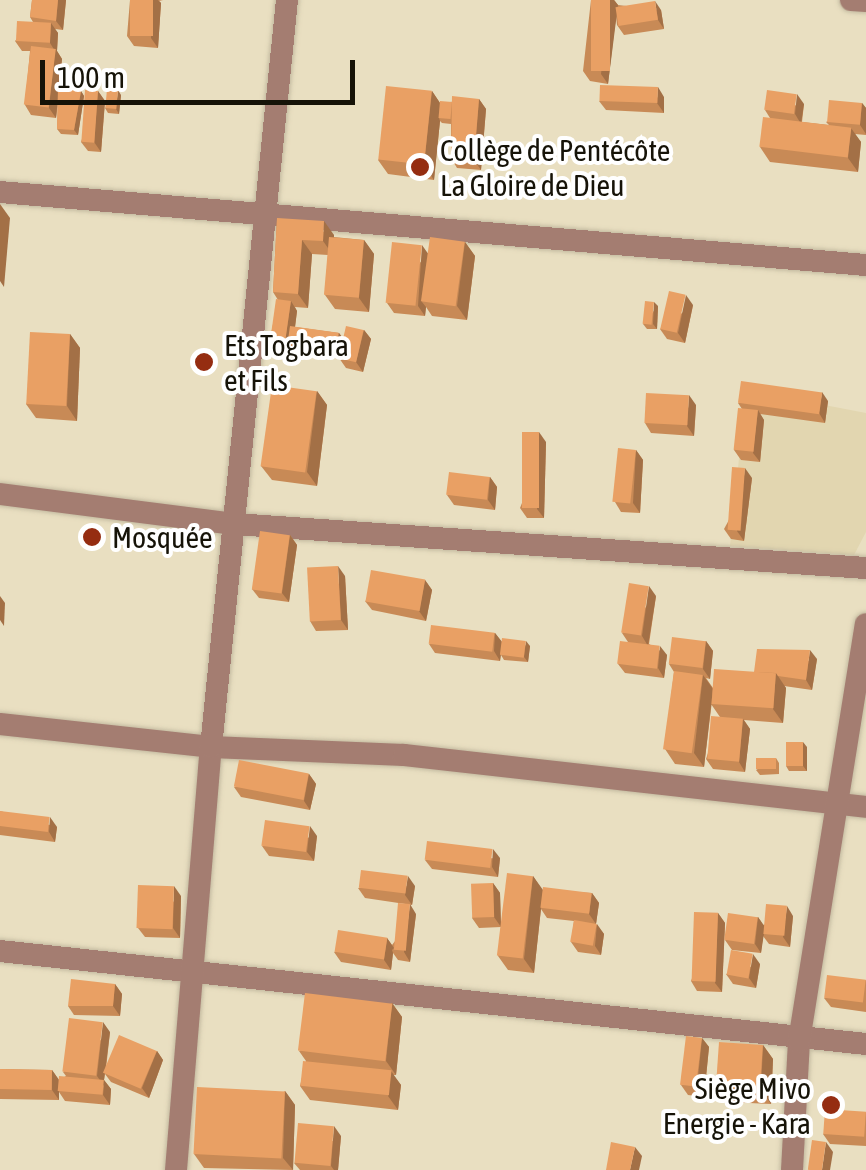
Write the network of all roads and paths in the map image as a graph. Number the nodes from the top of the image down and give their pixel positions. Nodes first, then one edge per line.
1 (287, 0) edge
2 (851, 0) edge
3 (866, 1) edge
4 (0, 192) edge
5 (266, 218) junction
6 (866, 265) edge
7 (0, 494) edge
8 (235, 524) junction
9 (866, 568) edge
10 (866, 624) edge
11 (0, 724) edge
12 (211, 747) junction
13 (832, 804) junction
14 (866, 807) edge
15 (0, 950) edge
16 (196, 970) junction
17 (799, 1041) junction
18 (866, 1044) edge
19 (176, 1170) edge
20 (792, 1170) edge

1 - 5 street
2 - 3 street
4 - 5 street
5 - 6 street
5 - 8 street
7 - 8 street
8 - 9 street
8 - 12 street
10 - 13 street
11 - 12 street
12 - 13 street
12 - 16 street
13 - 14 street
13 - 17 street
15 - 16 street
16 - 17 street
16 - 19 street
17 - 18 street
17 - 20 street

